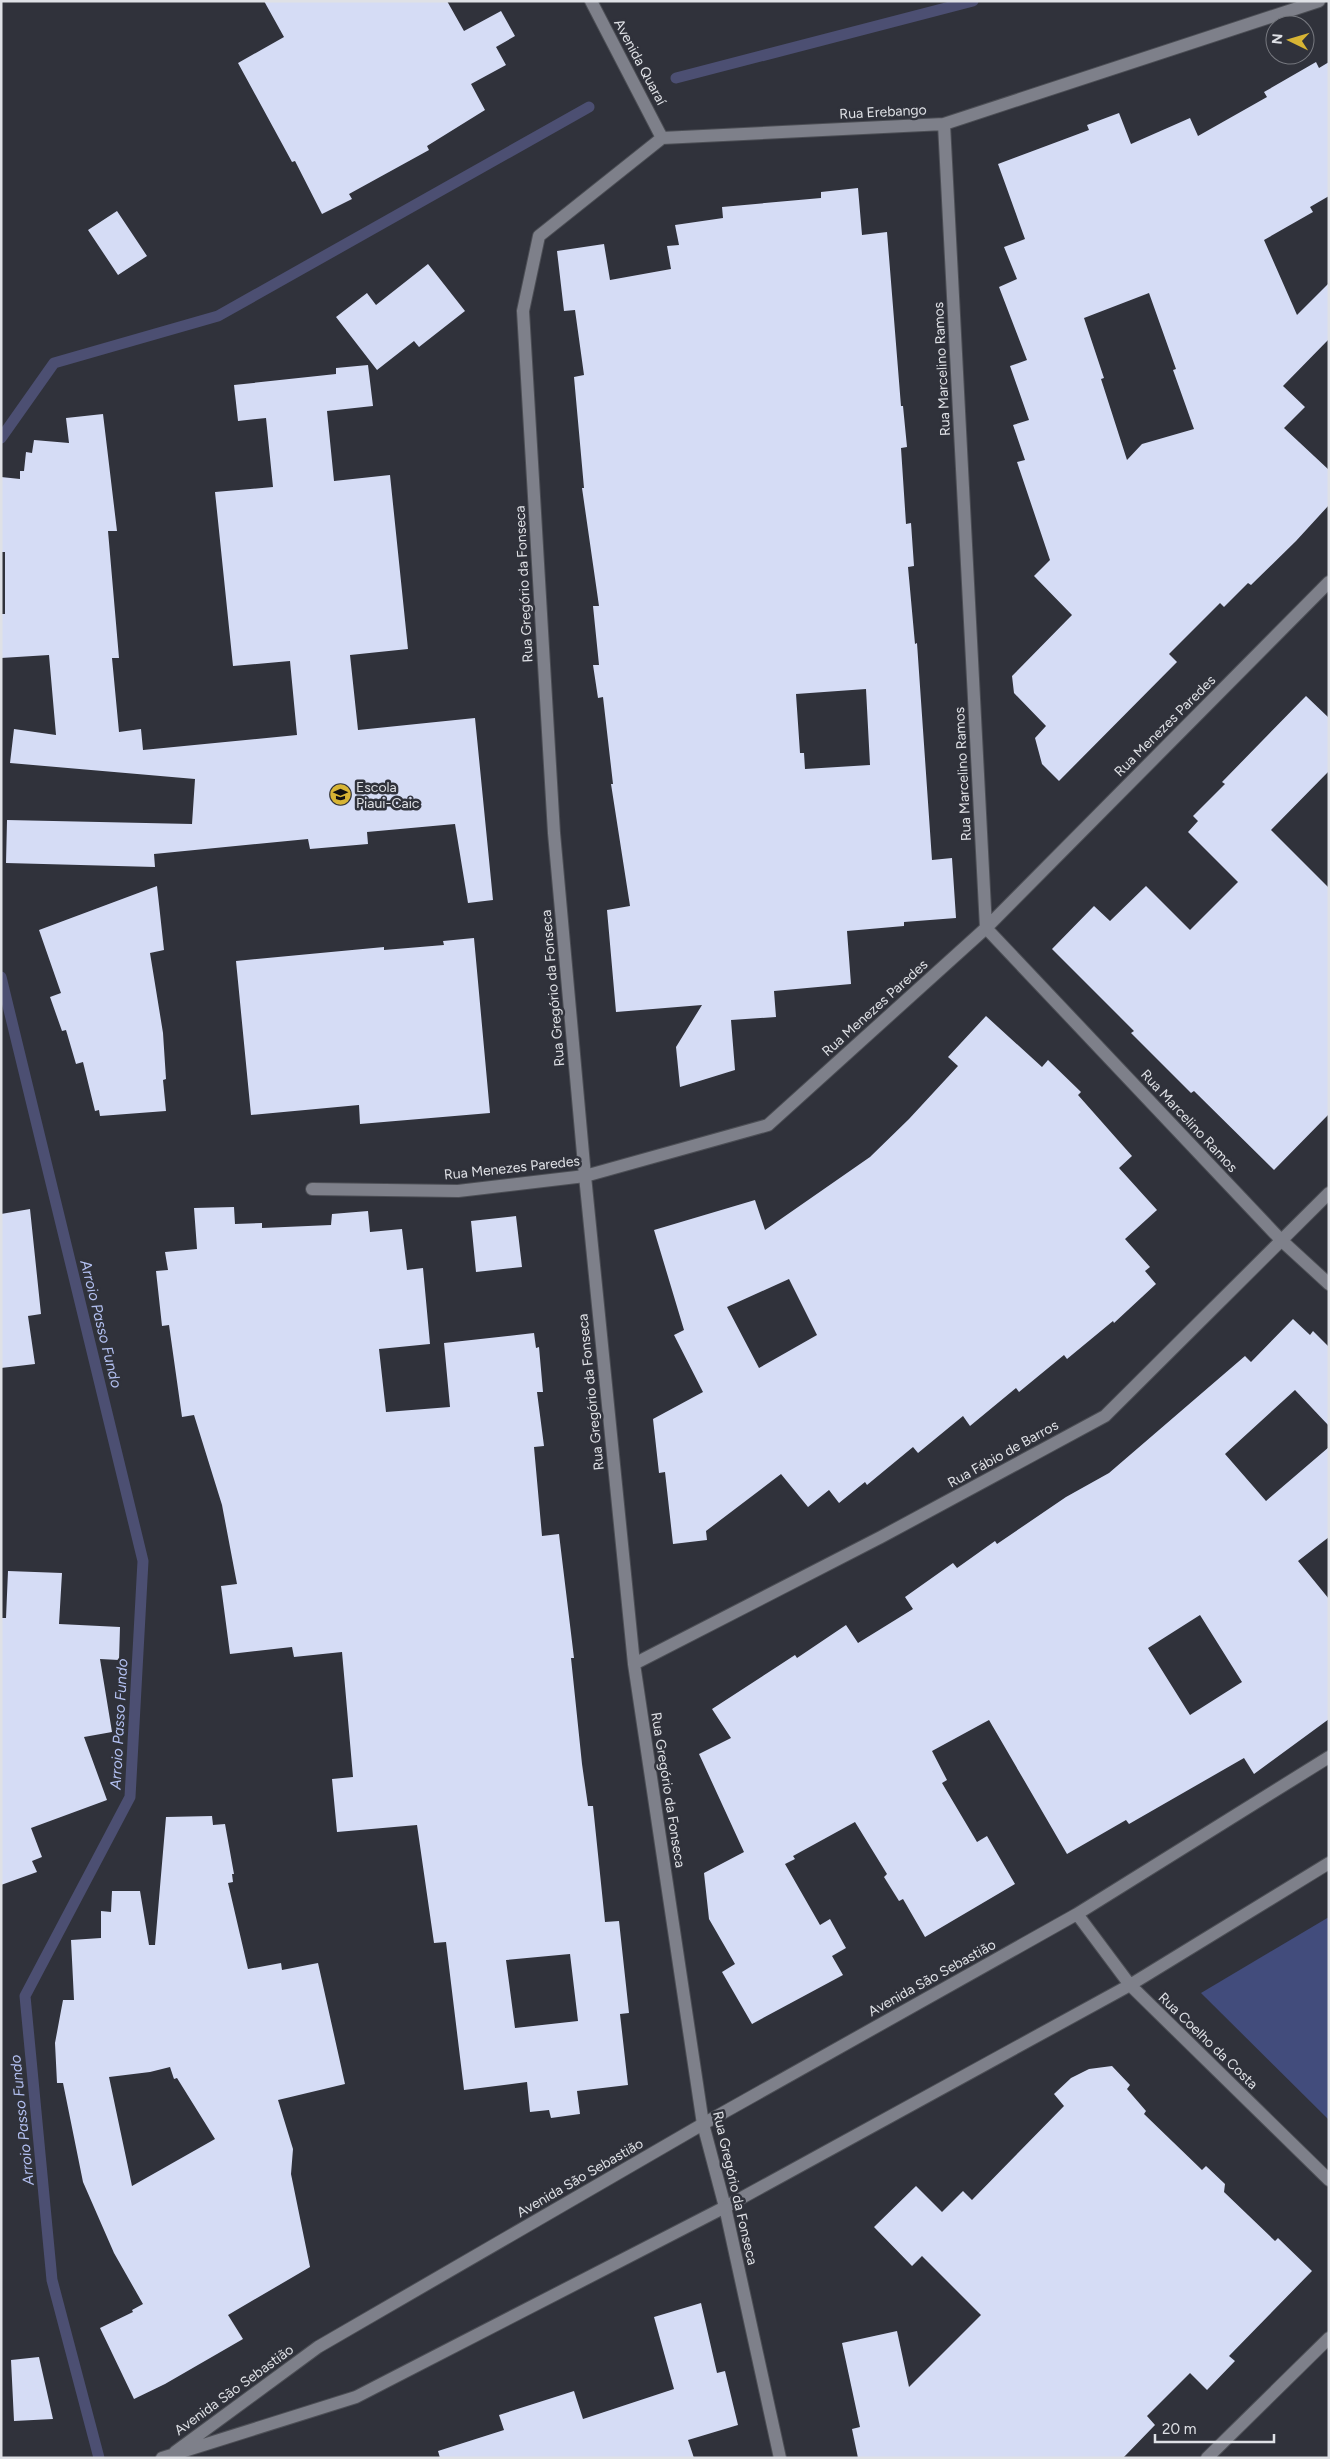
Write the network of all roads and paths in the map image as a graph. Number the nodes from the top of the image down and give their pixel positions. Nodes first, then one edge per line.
1 (590, 1) edge
2 (1319, 1) edge
3 (944, 124) junction
4 (662, 138) junction
5 (1329, 582) edge
6 (986, 928) junction
7 (585, 1176) junction
8 (312, 1189) dead end
9 (1329, 1193) edge
10 (1281, 1240) junction
11 (1329, 1284) edge
12 (634, 1664) junction
13 (1329, 1757) edge
14 (1329, 1863) edge
15 (1077, 1914) junction
16 (1130, 1985) junction
17 (703, 2124) junction
18 (1329, 2180) edge
19 (725, 2207) junction
20 (1329, 2338) edge
21 (174, 2452) junction
22 (162, 2458) edge
23 (780, 2458) edge
24 (1207, 2458) edge

1 - 4 street, Avenida Quaraí
2 - 3 street, Rua Erebango
3 - 4 street, Rua Erebango
3 - 6 street, Rua Marcelino Ramos
4 - 7 street, Rua Gregório da Fonseca
5 - 6 street, Rua Menezes Paredes
6 - 7 street, Rua Menezes Paredes
6 - 10 street, Rua Marcelino Ramos
7 - 8 street, Rua Menezes Paredes
7 - 12 street, Rua Gregório da Fonseca
9 - 10 street, Rua Fábio de Barros
10 - 11 street, Rua Marcelino Ramos
10 - 12 street, Rua Fábio de Barros
12 - 17 street, Rua Gregório da Fonseca
13 - 15 street, Avenida São Sebastião
14 - 16 street, Avenida São Sebastião
15 - 16 street, Rua Coelho da Costa
15 - 17 street, Avenida São Sebastião
16 - 18 street, Rua Coelho da Costa
16 - 19 street, Avenida São Sebastião
17 - 19 street, Rua Gregório da Fonseca
17 - 21 street, Avenida São Sebastião
19 - 21 street, Avenida São Sebastião
19 - 23 street, Rua Gregório da Fonseca
20 - 24 street
21 - 22 street

